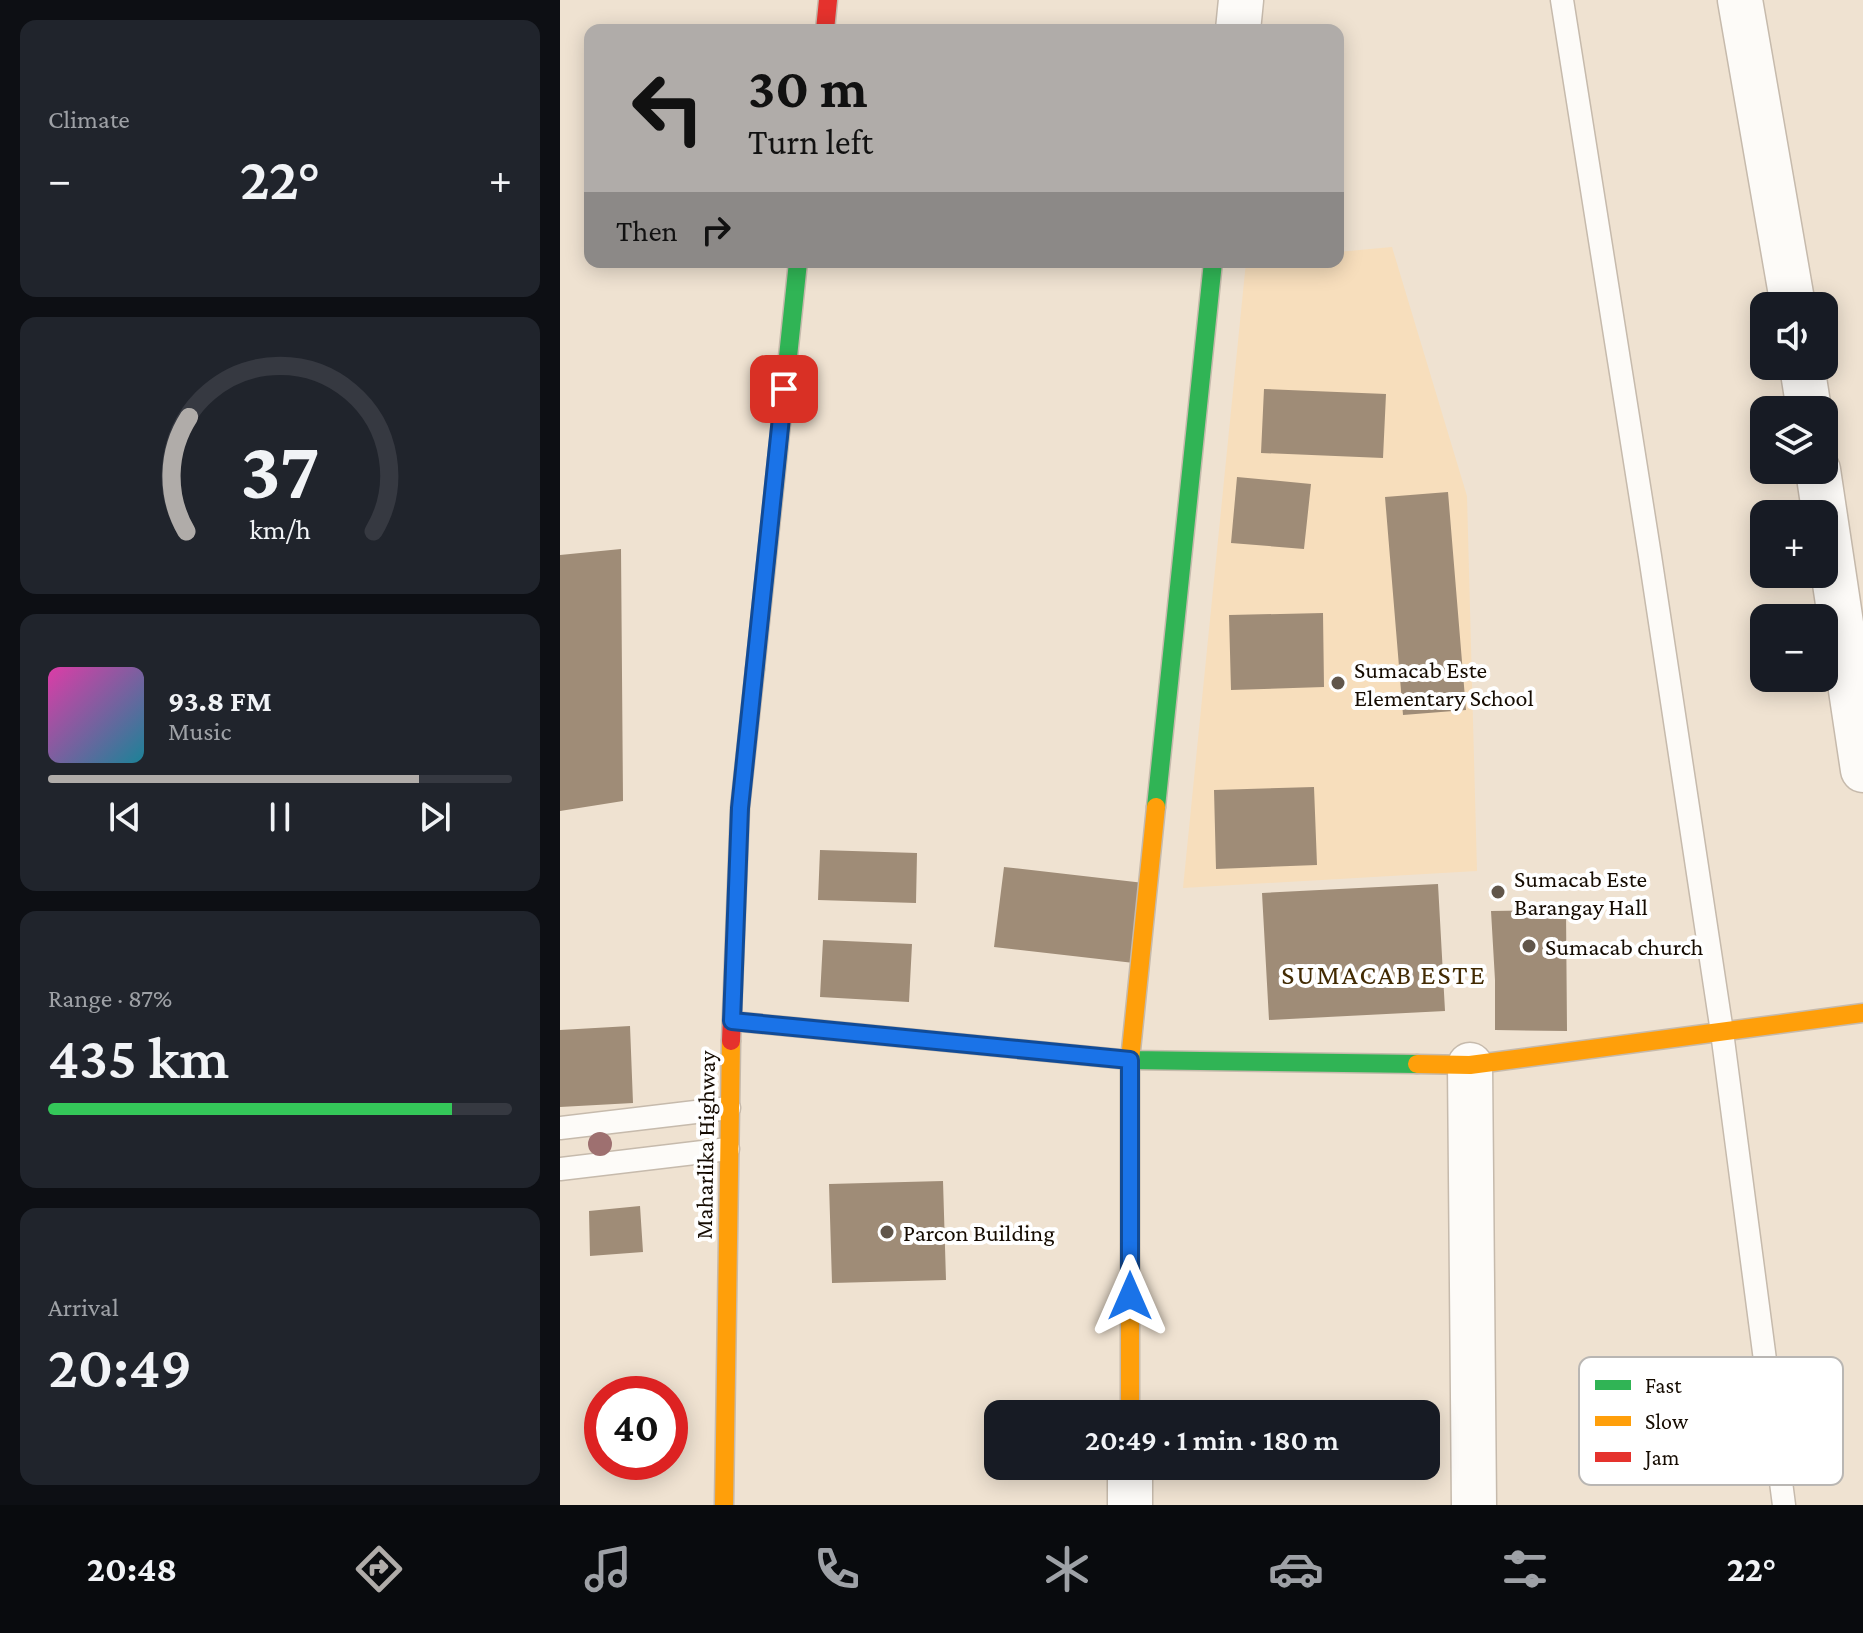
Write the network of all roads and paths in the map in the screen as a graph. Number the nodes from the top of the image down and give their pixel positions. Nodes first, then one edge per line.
1 (828, 0) edge
2 (1241, 0) edge
3 (1562, 0) edge
4 (1740, 0) edge
5 (826, 24) edge
6 (1239, 24) edge
7 (797, 268) edge
8 (1212, 268) edge
9 (1791, 292) edge
10 (1820, 484) edge
11 (1863, 770) edge
12 (1863, 1013) edge
13 (732, 1021) junction
14 (1722, 1032) junction
15 (1130, 1060) junction
16 (1470, 1065) junction
17 (729, 1108) junction
18 (560, 1128) edge
19 (728, 1149) junction
20 (560, 1169) edge
21 (1765, 1357) edge
22 (1130, 1400) edge
23 (1130, 1480) edge
24 (1781, 1485) edge
25 (724, 1505) edge
26 (1130, 1505) edge
27 (1474, 1505) edge
28 (1784, 1505) edge

1 - 5 street
2 - 6 street
3 - 14 lane
4 - 9 street
7 - 13 street, Maharlika Highway
8 - 15 street
10 - 11 street
12 - 14 street
13 - 15 street
13 - 17 street, Maharlika Highway
14 - 16 street
14 - 21 lane
15 - 16 street
15 - 22 street
16 - 27 street
17 - 18 lane
17 - 19 street, Maharlika Highway
19 - 20 lane
19 - 25 street, Maharlika Highway
23 - 26 street
24 - 28 lane

